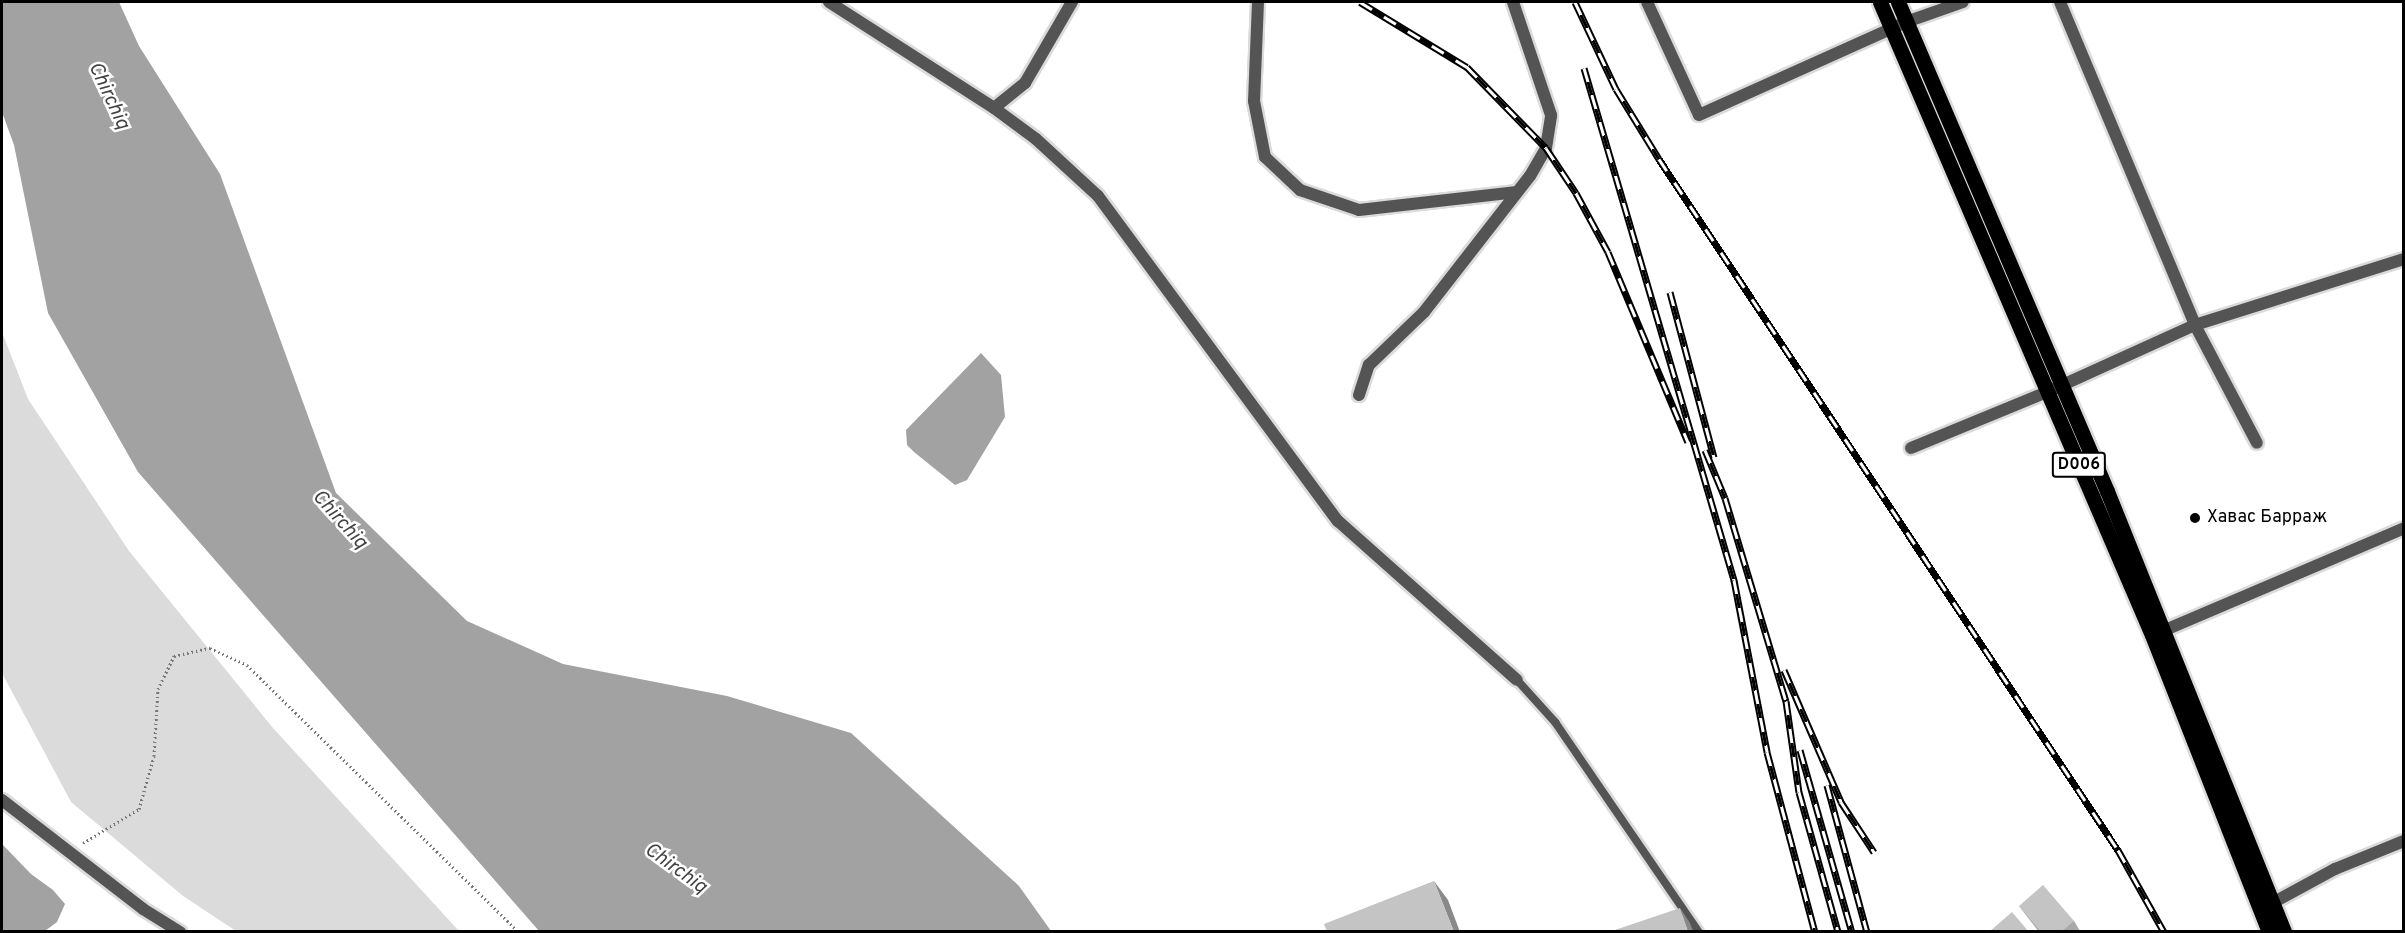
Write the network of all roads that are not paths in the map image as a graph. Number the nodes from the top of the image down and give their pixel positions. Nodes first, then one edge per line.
1 (829, 2) edge
2 (1072, 2) edge
3 (1258, 2) edge
4 (1513, 2) edge
5 (1647, 2) edge
6 (1880, 2) edge
7 (1898, 2) edge
8 (1963, 2) edge
9 (2060, 2) edge
10 (1906, 22) junction
11 (1892, 29) junction
12 (994, 108) junction
13 (1517, 192) junction
14 (2403, 259) edge
15 (2195, 325) junction
16 (2062, 386) junction
17 (2048, 392) junction
18 (1359, 394) dead end
19 (2257, 443) dead end
20 (1911, 448) dead end
21 (2403, 528) edge
22 (2158, 633) junction
23 (1516, 680) joint
24 (2, 800) edge
25 (2403, 841) edge
26 (2268, 905) junction
27 (180, 932) edge
28 (1699, 932) edge
29 (2269, 932) edge
30 (2284, 932) edge

1 - 12 street
2 - 12 street
3 - 13 street
4 - 13 street
5 - 11 street
6 - 11 main road, D006
7 - 10 main road, D006
8 - 10 street
9 - 15 street
10 - 11 street
10 - 16 main road, D006
11 - 17 main road, D006
12 - 23 street
13 - 18 street
14 - 15 street
15 - 16 street
15 - 19 street
16 - 17 street
16 - 22 main road, D006
17 - 20 street
17 - 22 main road, D006
21 - 22 street
22 - 26 main road, D006
23 - 28 lane
24 - 27 street
25 - 26 street
26 - 29 main road, D006
26 - 30 main road, D006

